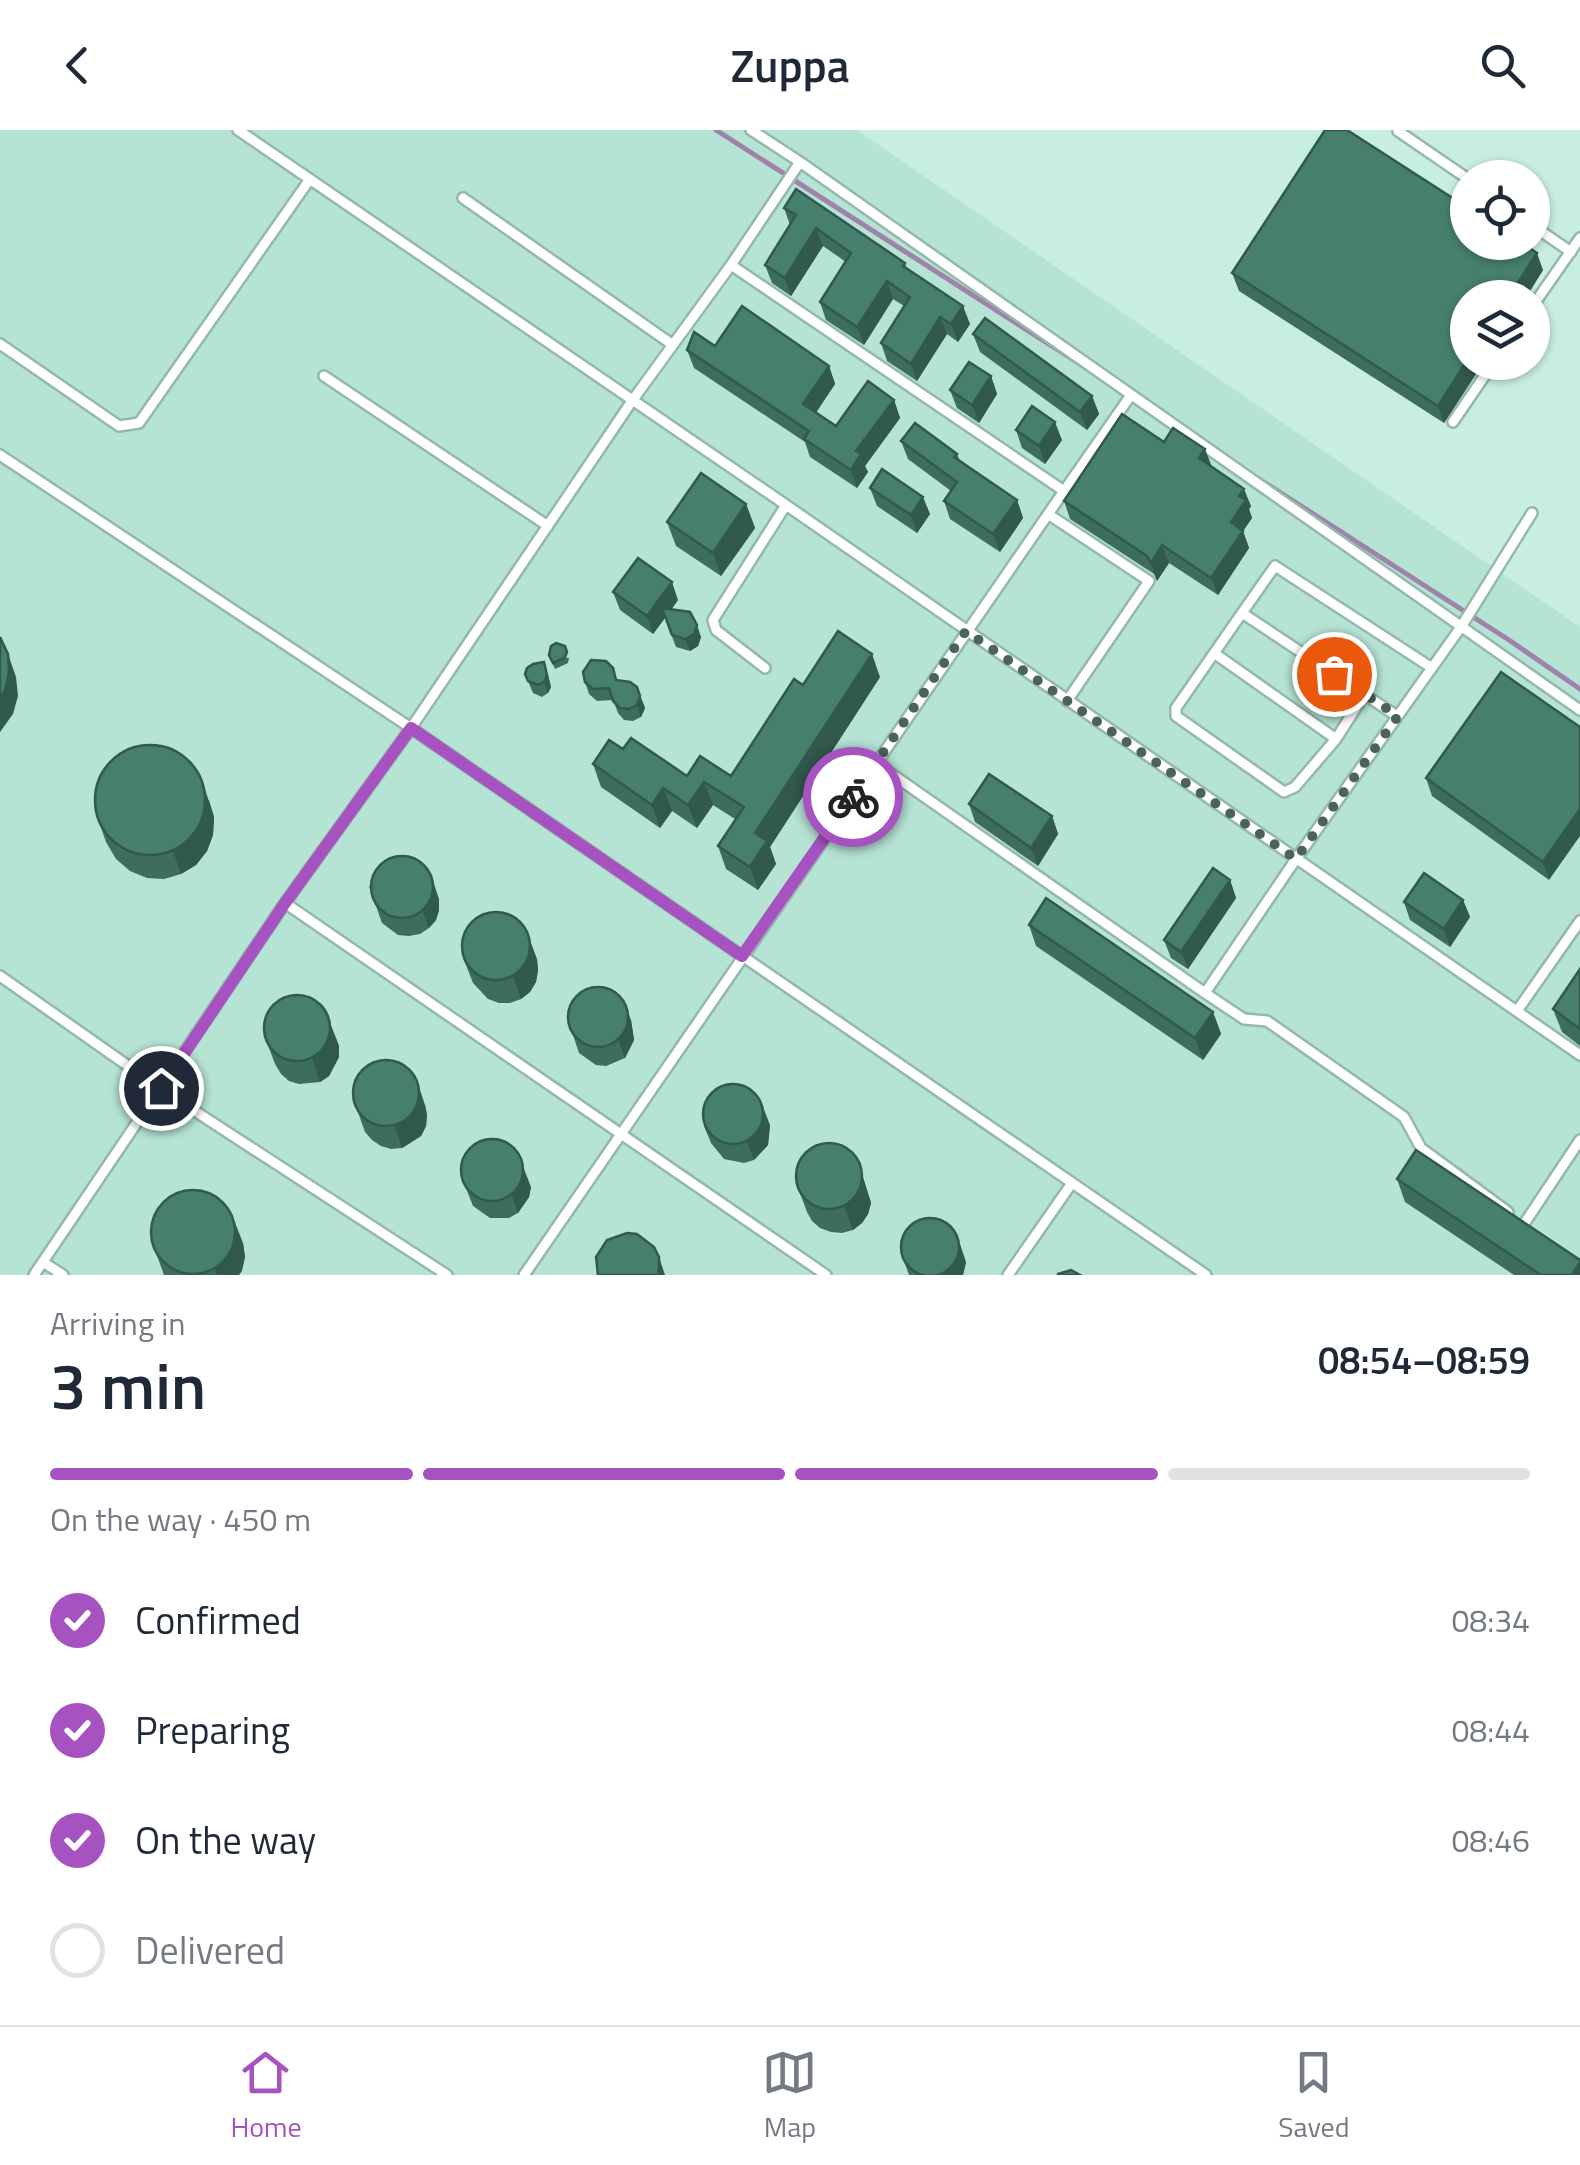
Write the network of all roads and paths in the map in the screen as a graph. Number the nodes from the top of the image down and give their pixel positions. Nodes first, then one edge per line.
1 (238, 130) edge
2 (751, 130) edge
3 (1398, 131) edge
4 (800, 162) junction
5 (1450, 167) edge
6 (310, 180) junction
7 (463, 198) dead end
8 (1550, 238) edge
9 (1580, 238) edge
10 (1570, 252) junction
11 (731, 265) junction
12 (1550, 281) edge
13 (0, 344) edge
14 (674, 345) junction
15 (324, 376) dead end
16 (1482, 380) edge
17 (1132, 395) junction
18 (632, 401) junction
19 (1454, 422) dead end
20 (0, 455) edge
21 (1064, 490) junction
22 (786, 505) junction
23 (1532, 513) dead end
24 (1048, 514) junction
25 (548, 526) junction
26 (1242, 614) junction
27 (1461, 627) junction
28 (966, 631) junction
29 (1214, 654) junction
30 (765, 668) dead end
31 (1432, 668) junction
32 (1364, 695) junction
33 (1067, 701) junction
34 (1580, 710) edge
35 (1398, 716) junction
36 (411, 728) junction
37 (1336, 739) junction
38 (876, 763) junction
39 (1296, 859) junction
40 (285, 903) junction
41 (1580, 921) edge
42 (742, 956) junction
43 (0, 976) edge
44 (1204, 993) junction
45 (1517, 1011) junction
46 (1580, 1055) edge
47 (161, 1088) junction
48 (620, 1134) junction
49 (1580, 1140) edge
50 (1072, 1183) junction
51 (1524, 1224) junction
52 (1538, 1234) edge
53 (43, 1262) junction
54 (34, 1275) edge
55 (63, 1275) edge
56 (447, 1275) edge
57 (524, 1275) edge
58 (826, 1275) edge
59 (1008, 1275) edge
60 (1206, 1275) edge

1 - 6 lane
2 - 4 lane
3 - 5 lane
4 - 11 lane
4 - 17 lane
6 - 13 lane
6 - 18 lane
7 - 14 lane
8 - 10 lane
9 - 10 lane
10 - 12 lane
11 - 14 lane
11 - 21 lane
14 - 18 lane
15 - 25 lane
16 - 19 lane
17 - 21 lane
17 - 27 lane
18 - 22 lane
18 - 25 lane
20 - 36 lane
21 - 24 lane
22 - 28 lane
22 - 30 lane
23 - 27 lane
24 - 28 lane
24 - 33 lane
25 - 36 lane
26 - 29 lane
26 - 31 lane
26 - 32 lane
27 - 31 lane
27 - 34 lane
28 - 33 lane
28 - 38 lane
29 - 37 lane
29 - 37 lane
31 - 35 lane
32 - 35 lane
32 - 37 lane
33 - 39 lane
35 - 39 lane
36 - 40 lane
36 - 42 lane
38 - 42 lane
38 - 44 lane
39 - 44 lane
39 - 45 lane
40 - 47 lane
40 - 48 lane
41 - 45 lane
42 - 48 lane
42 - 50 lane
43 - 47 lane
44 - 51 lane
45 - 46 lane
47 - 53 lane
47 - 56 lane
48 - 57 lane
48 - 58 lane
49 - 51 lane
50 - 59 lane
50 - 60 lane
51 - 52 lane
53 - 54 lane
53 - 55 lane

